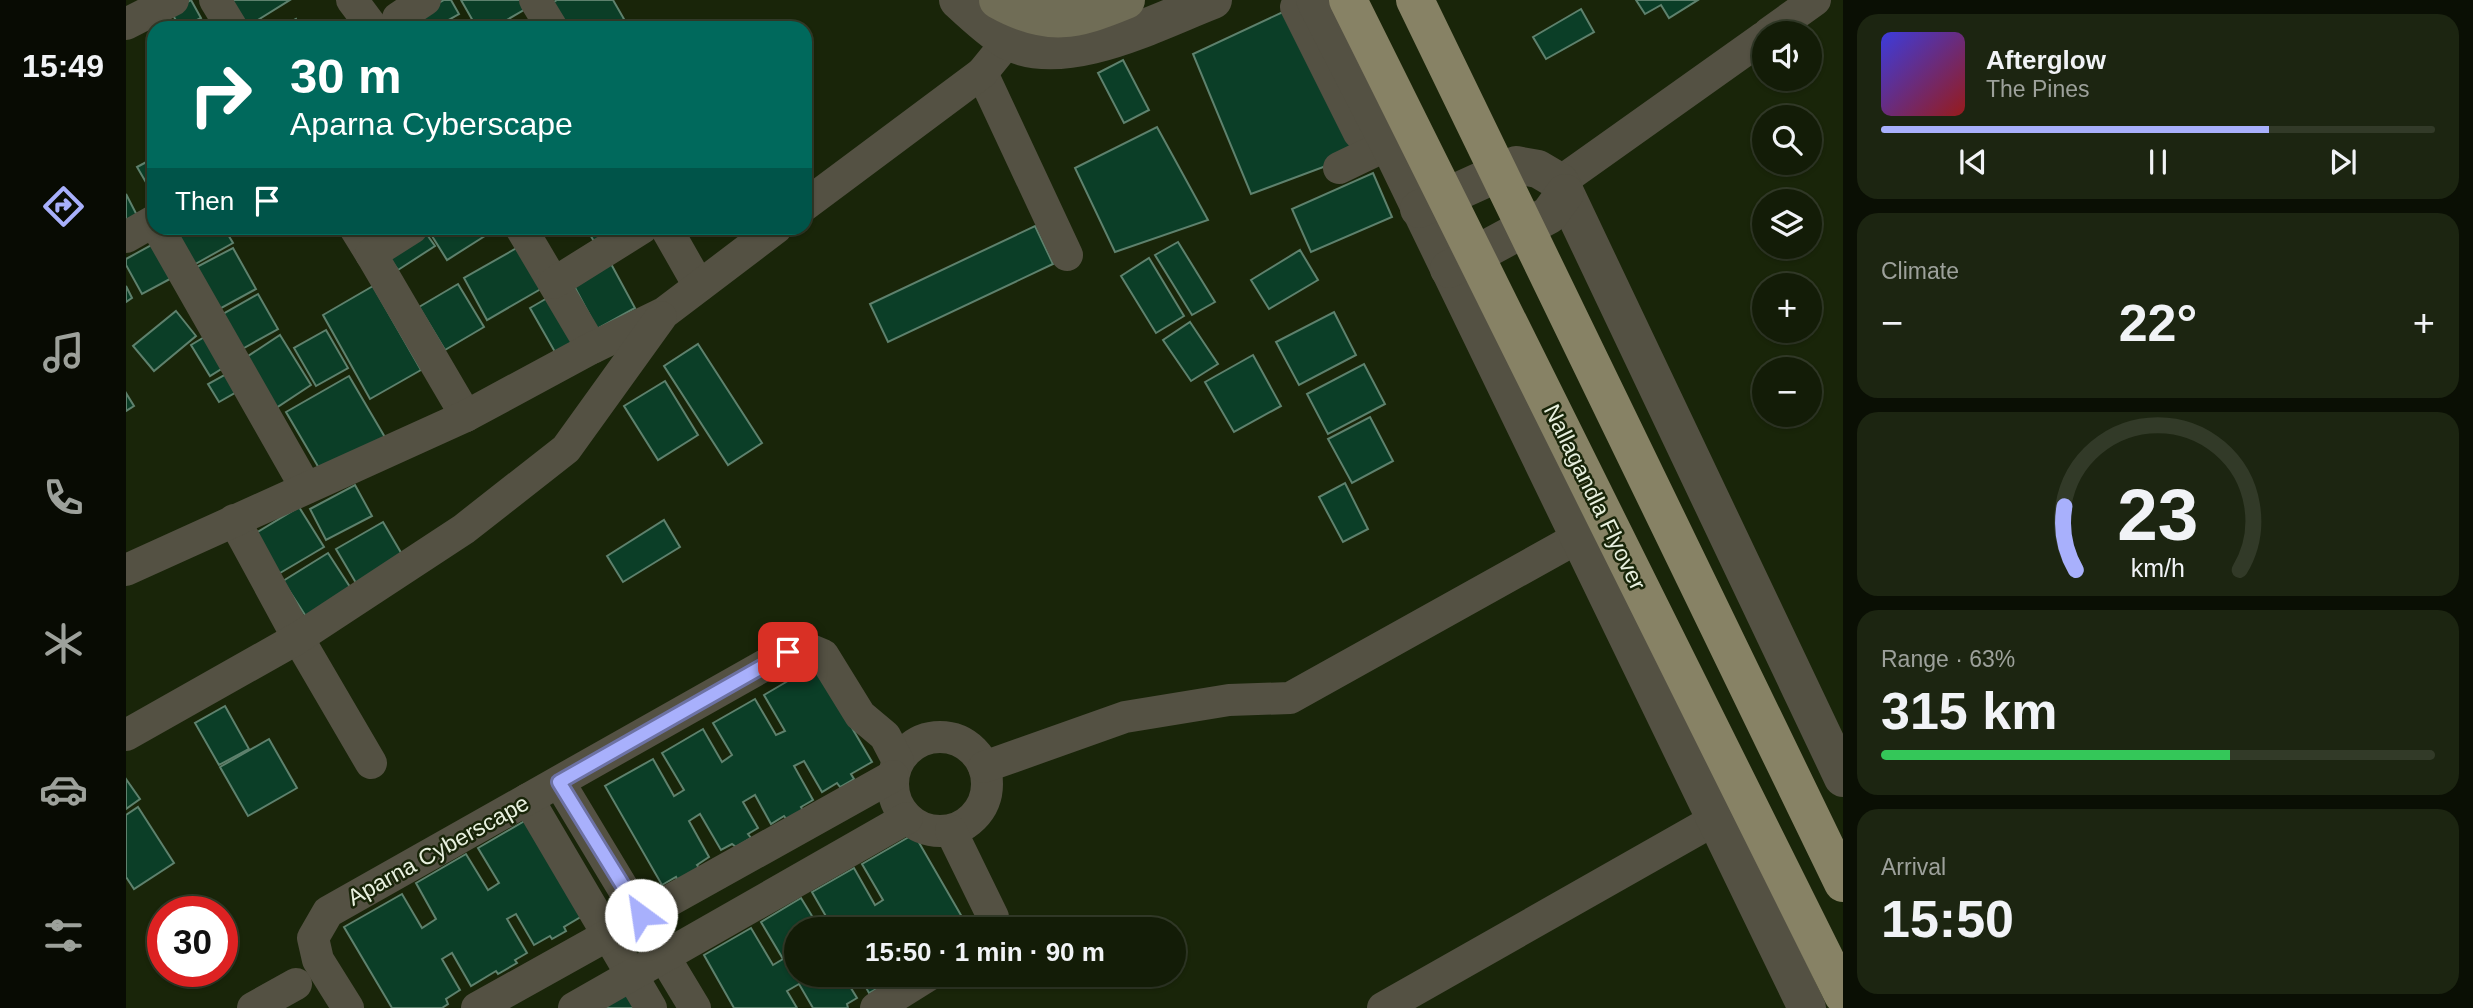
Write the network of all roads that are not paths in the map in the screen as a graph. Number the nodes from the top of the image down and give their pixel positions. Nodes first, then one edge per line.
1 (173, 0) edge
2 (215, 0) edge
3 (352, 0) edge
4 (425, 0) edge
5 (535, 0) edge
6 (958, 0) edge
7 (998, 0) edge
8 (1126, 0) edge
9 (1213, 0) edge
10 (1348, 0) edge
11 (1415, 0) edge
12 (1815, 0) edge
13 (1305, 3) edge
14 (228, 21) edge
15 (383, 21) edge
16 (397, 21) edge
17 (548, 21) edge
18 (1786, 21) edge
19 (126, 24) edge
20 (1008, 41) junction
21 (1752, 46) edge
22 (982, 72) junction
23 (1385, 137) junction
24 (1339, 168) dead end
25 (1563, 188) junction
26 (812, 200) edge
27 (1419, 209) junction
28 (147, 225) edge
29 (162, 235) edge
30 (386, 235) edge
31 (525, 235) edge
32 (631, 235) edge
33 (670, 235) edge
34 (767, 235) edge
35 (126, 237) edge
36 (363, 241) edge
37 (1067, 255) dead end
38 (1449, 269) junction
39 (554, 283) junction
40 (699, 286) junction
41 (664, 313) junction
42 (592, 348) junction
43 (466, 415) junction
44 (306, 488) junction
45 (234, 520) junction
46 (1578, 537) junction
47 (126, 570) edge
48 (298, 638) junction
49 (126, 735) edge
50 (371, 763) dead end
51 (984, 767) junction
52 (895, 769) junction
53 (1843, 778) edge
54 (559, 782) junction
55 (528, 799) junction
56 (907, 818) junction
57 (1716, 818) junction
58 (951, 831) junction
59 (1843, 883) edge
60 (641, 915) junction
61 (993, 917) edge
62 (607, 934) junction
63 (666, 957) junction
64 (631, 975) junction
65 (296, 984) dead end
66 (910, 987) edge
67 (1843, 995) edge
68 (253, 1008) edge
69 (348, 1008) edge
70 (477, 1008) edge
71 (574, 1008) edge
72 (652, 1008) edge
73 (695, 1008) edge
74 (876, 1008) edge
75 (1383, 1008) edge
76 (1807, 1008) edge

1 - 19 street
2 - 14 street
3 - 15 street
4 - 16 street
5 - 17 street
6 - 20 street
7 - 8 main road
9 - 20 street
10 - 67 main road, Nallagandla Flyover
11 - 59 main road
12 - 18 street
13 - 23 street
20 - 22 street
21 - 25 street
22 - 26 street
22 - 37 street
23 - 24 street
23 - 27 street
25 - 27 street
25 - 38 street
25 - 53 street
27 - 38 street
28 - 35 street
29 - 44 street
30 - 36 street
31 - 39 street
32 - 39 street
33 - 40 street
34 - 40 street
36 - 43 street
38 - 46 street
39 - 42 street
40 - 41 street
41 - 42 street
41 - 48 street
42 - 43 street
43 - 44 street
44 - 45 street
45 - 47 street
45 - 48 street
46 - 51 street
46 - 57 street
48 - 49 street
48 - 50 street
51 - 52 street
51 - 58 street
52 - 54 street, Aparna Cyberscape
52 - 56 street
52 - 60 street
54 - 55 street, Aparna Cyberscape
54 - 60 street
55 - 62 street
55 - 69 street, Aparna Cyberscape
56 - 58 street
56 - 63 street
57 - 75 street
57 - 76 street
58 - 61 street
60 - 62 street
60 - 63 street
62 - 64 street
62 - 70 street
63 - 64 street
63 - 73 street
64 - 71 street
64 - 72 street
65 - 68 street
66 - 74 street

